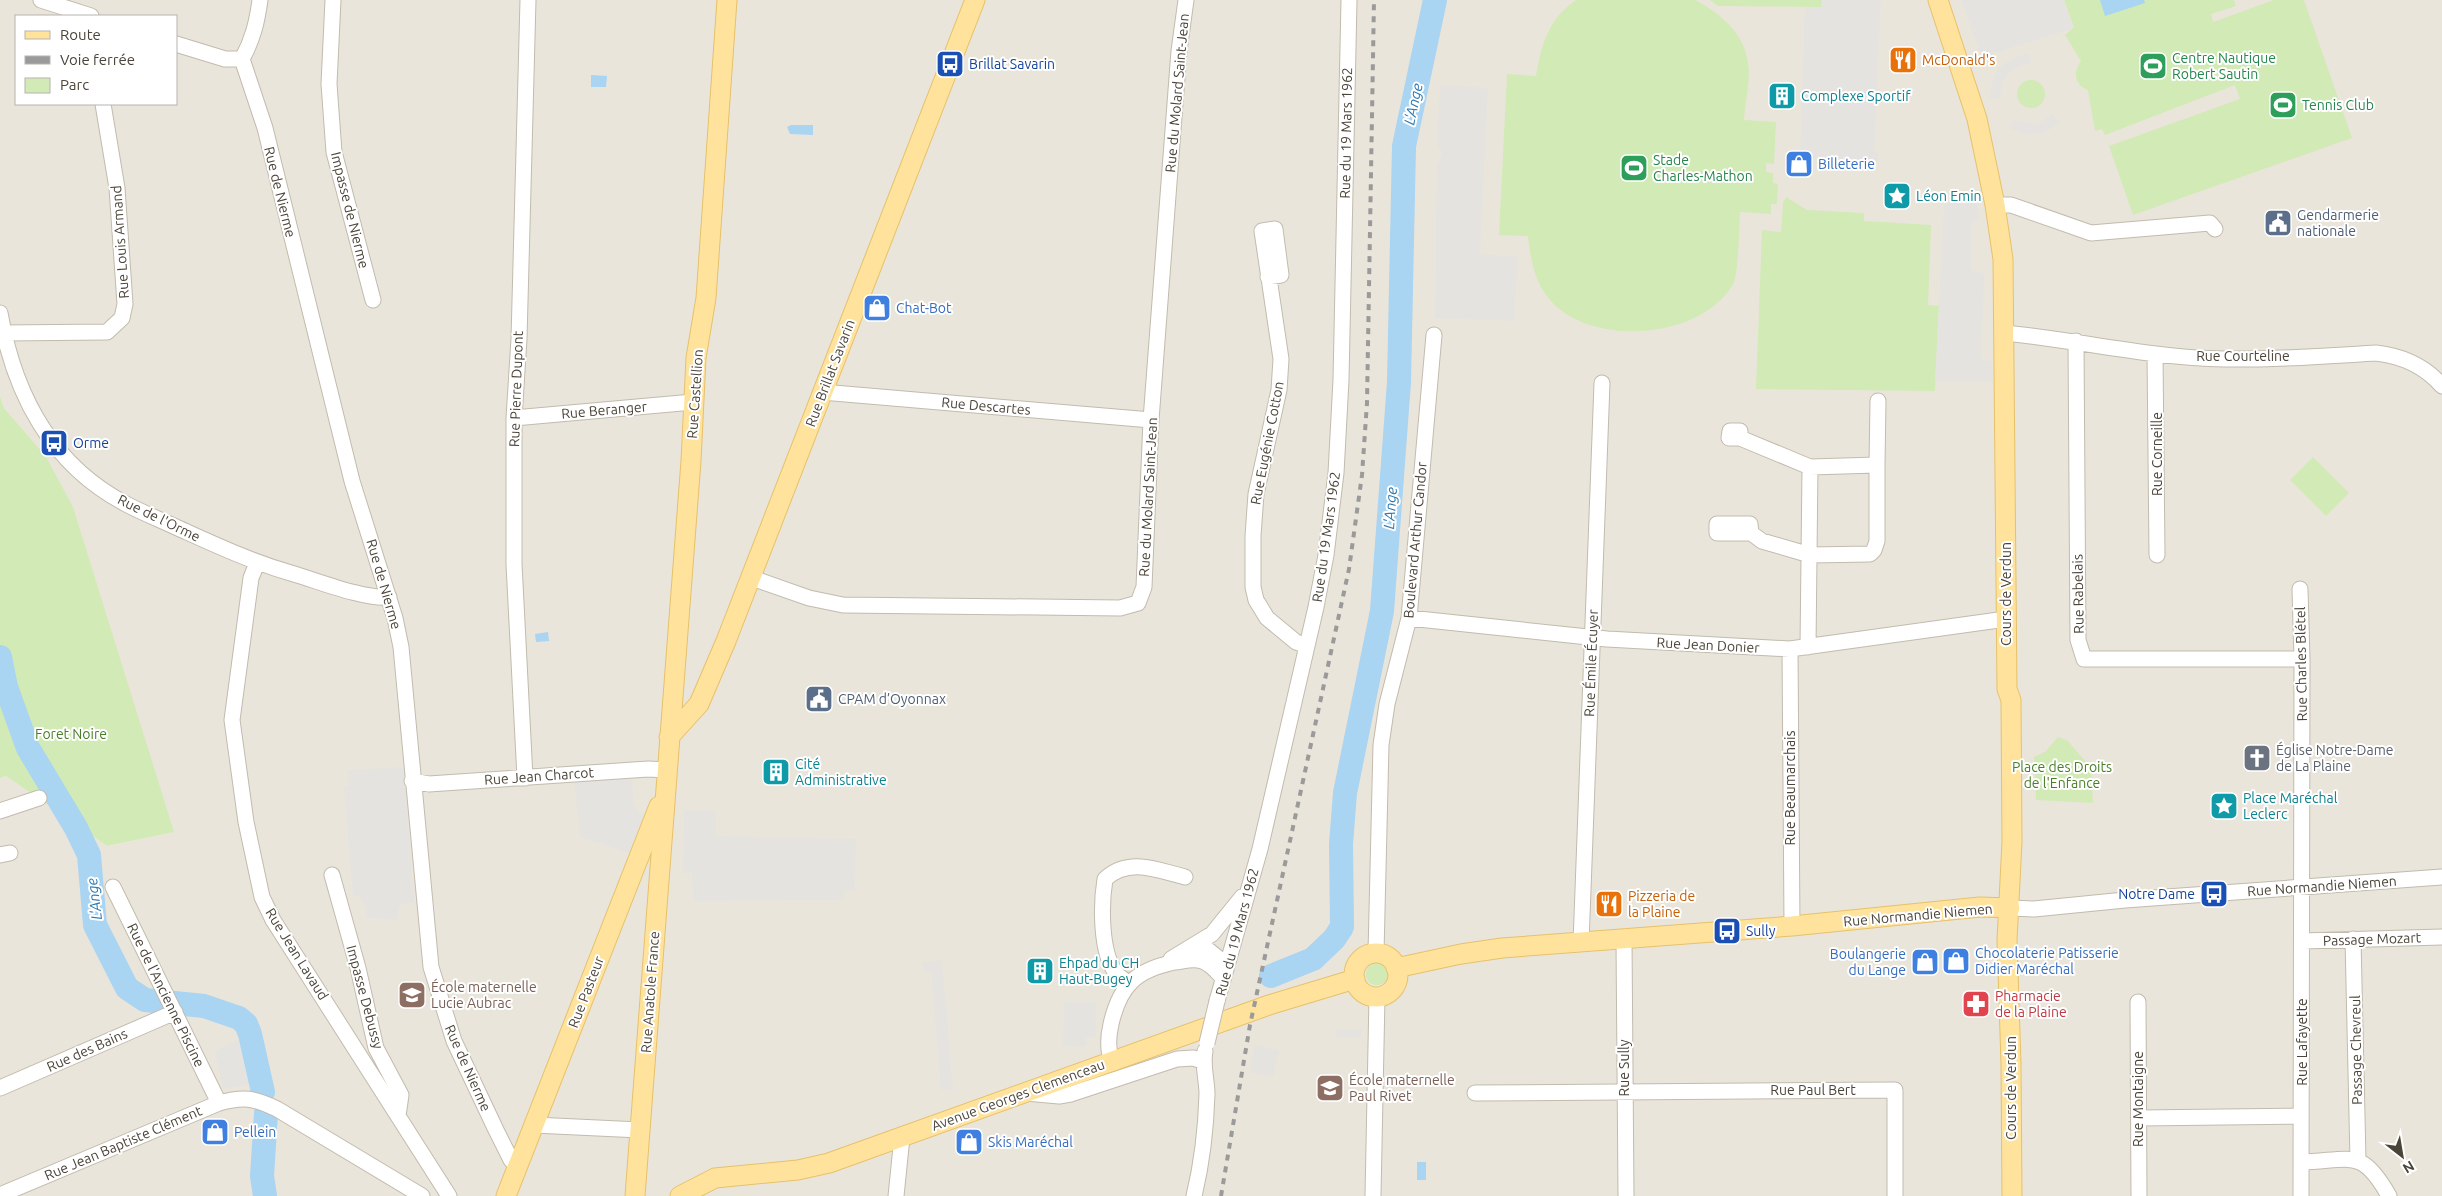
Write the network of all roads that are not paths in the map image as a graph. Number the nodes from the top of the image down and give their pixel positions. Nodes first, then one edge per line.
1 (41, 0) edge
2 (86, 0) edge
3 (260, 0) edge
4 (333, 0) edge
5 (528, 0) edge
6 (727, 0) edge
7 (974, 0) edge
8 (1186, 0) edge
9 (1349, 0) edge
10 (1938, 0) edge
11 (86, 15) edge
12 (89, 15) edge
13 (178, 45) edge
14 (242, 59) junction
15 (103, 105) edge
16 (1995, 205) junction
17 (2215, 229) dead end
18 (1268, 277) dead end
19 (372, 300) dead end
20 (0, 313) edge
21 (2005, 333) junction
22 (4, 334) junction
23 (1434, 335) dead end
24 (2076, 341) junction
25 (2155, 354) junction
26 (1602, 383) dead end
27 (2442, 386) edge
28 (822, 392) junction
29 (1878, 401) dead end
30 (693, 402) junction
31 (514, 418) junction
32 (1151, 420) junction
33 (1740, 438) dead end
34 (1877, 465) junction
35 (1810, 467) junction
36 (1751, 533) dead end
37 (1810, 555) junction
38 (2157, 555) dead end
39 (257, 563) junction
40 (752, 578) junction
41 (2300, 589) dead end
42 (389, 597) junction
43 (1409, 618) junction
44 (2006, 619) junction
45 (1591, 637) junction
46 (1307, 646) junction
47 (1808, 647) junction
48 (1790, 649) junction
49 (2302, 659) junction
50 (669, 737) junction
51 (667, 770) junction
52 (525, 778) junction
53 (412, 781) junction
54 (666, 789) junction
55 (40, 798) dead end
56 (0, 811) edge
57 (332, 875) dead end
58 (1186, 877) dead end
59 (2442, 877) edge
60 (113, 888) dead end
61 (1248, 888) junction
62 (2301, 888) junction
63 (2010, 908) junction
64 (1792, 926) junction
65 (2442, 937) edge
66 (2353, 939) junction
67 (1624, 940) junction
68 (2302, 941) junction
69 (1581, 942) junction
70 (1184, 952) junction
71 (1376, 953) junction
72 (1160, 965) junction
73 (1396, 968) junction
74 (1225, 972) junction
75 (1355, 980) junction
76 (1128, 983) junction
77 (1377, 996) junction
78 (2138, 1002) dead end
79 (175, 1012) junction
80 (1203, 1061) junction
81 (1112, 1062) junction
82 (0, 1088) edge
83 (1624, 1092) junction
84 (1026, 1093) junction
85 (1476, 1093) dead end
86 (219, 1103) junction
87 (398, 1116) junction
88 (2301, 1116) junction
89 (2138, 1118) junction
90 (534, 1125) junction
91 (640, 1130) junction
92 (902, 1137) junction
93 (2358, 1160) junction
94 (2301, 1162) junction
95 (518, 1167) junction
96 (0, 1195) edge
97 (422, 1196) edge
98 (449, 1196) edge
99 (506, 1196) edge
100 (635, 1196) edge
101 (680, 1196) edge
102 (896, 1196) edge
103 (1194, 1196) edge
104 (1374, 1196) edge
105 (1626, 1196) edge
106 (1895, 1196) edge
107 (2012, 1196) edge
108 (2139, 1196) edge
109 (2301, 1196) edge
110 (2388, 1196) edge

1 - 11 street
2 - 12 street
3 - 14 street
4 - 19 street, Impasse de Nierme
5 - 31 street, Rue Pierre Dupont
6 - 30 main road, Rue Castellion
7 - 28 main road, Rue Brillat Savarin
8 - 32 street, Rue du Molard Saint-Jean
9 - 46 street, Rue du 19 Mars 1962
10 - 16 main road, Cours de Verdun
13 - 14 street
14 - 42 street, Rue de Nierme
15 - 22 street, Rue Louis Armand
16 - 17 street
16 - 21 main road, Cours de Verdun
18 - 46 street, Rue Eugénie Cotton
20 - 22 street, Rue de l'Orme
21 - 24 street, Rue Courteline
21 - 44 main road, Cours de Verdun
22 - 39 street, Rue de l'Orme
23 - 43 street, Boulevard Arthur Candor
24 - 25 street, Rue Courteline
24 - 49 street, Rue Rabelais
25 - 27 street, Rue Courteline
25 - 38 street, Rue Corneille
26 - 45 street, Rue Émile Écuyer
28 - 32 street, Rue Descartes
28 - 40 main road, Rue Brillat Savarin
29 - 34 street
30 - 31 street, Rue Beranger
30 - 50 main road, Rue Castellion
31 - 52 street, Rue Pierre Dupont
32 - 40 street, Rue du Molard Saint-Jean
33 - 35 street
34 - 35 street
34 - 37 street
35 - 37 street
36 - 37 street
37 - 47 street
39 - 42 street, Rue de l'Orme
39 - 87 street, Rue Jean Lavaud
40 - 50 main road, Rue Brillat Savarin
41 - 49 street, Rue Charles Blétel
42 - 53 street, Rue de Nierme
43 - 45 street, Rue Jean Donier
43 - 71 street, Boulevard Arthur Candor
44 - 47 street, Rue Jean Donier
44 - 63 main road, Cours de Verdun
45 - 48 street, Rue Jean Donier
45 - 69 street, Rue Émile Écuyer
46 - 61 street, Rue du 19 Mars 1962
47 - 48 street, Rue Jean Donier
48 - 64 street, Rue Beaumarchais
49 - 62 street, Rue Charles Blétel
50 - 51 main road, Rue Castellion
51 - 52 street, Rue Jean Charcot
51 - 54 main road, Rue Castellion
52 - 53 street, Rue Jean Charcot
53 - 95 street, Rue de Nierme
54 - 90 main road, Rue Pasteur
54 - 91 main road, Rue Anatole France
55 - 56 street
57 - 87 street, Impasse Debussy
58 - 76 street
59 - 62 street, Rue Normandie Niemen
60 - 79 street, Rue de l'Ancienne Piscine
61 - 70 street
61 - 74 street, Rue du 19 Mars 1962
62 - 63 street, Rue Normandie Niemen
62 - 68 street, Rue Lafayette
63 - 64 main road, Rue Normandie Niemen
63 - 107 main road, Cours de Verdun
64 - 67 main road, Rue Normandie Niemen
65 - 66 street, Passage Mozart
66 - 68 street, Passage Mozart
66 - 93 street, Passage Chevreul
67 - 69 main road, Rue Normandie Niemen
67 - 83 street, Rue Sully
68 - 88 street, Rue Lafayette
69 - 73 main road, Rue Normandie Niemen
70 - 72 street
70 - 74 street
71 - 73 main road
71 - 75 main road
72 - 74 street
72 - 76 street
73 - 77 main road
74 - 80 street, Rue du 19 Mars 1962, bridge
75 - 77 main road
75 - 81 main road, Avenue Georges Clemenceau
76 - 81 street
77 - 104 street
78 - 89 street, Rue Montaigne
79 - 82 street, Rue des Bains
79 - 86 street, Rue de l'Ancienne Piscine
80 - 84 street
80 - 103 street, Rue du 19 Mars 1962
81 - 84 main road, Avenue Georges Clemenceau
83 - 85 street
83 - 105 street, Rue Sully
83 - 106 street, Rue Paul Bert
84 - 92 main road, Avenue Georges Clemenceau
86 - 96 street, Rue Jean Baptiste Clément
86 - 97 street, Rue Jean Baptiste Clément
87 - 98 street, Rue Jean Lavaud
88 - 89 street
88 - 94 street, Rue Lafayette
89 - 108 street, Rue Montaigne
90 - 91 street
90 - 95 main road, Rue Pasteur
91 - 100 main road, Rue Anatole France
92 - 101 main road, Avenue Georges Clemenceau
92 - 102 street
93 - 94 street
93 - 110 street
94 - 109 street, Rue Lafayette
95 - 99 main road, Rue Pasteur

